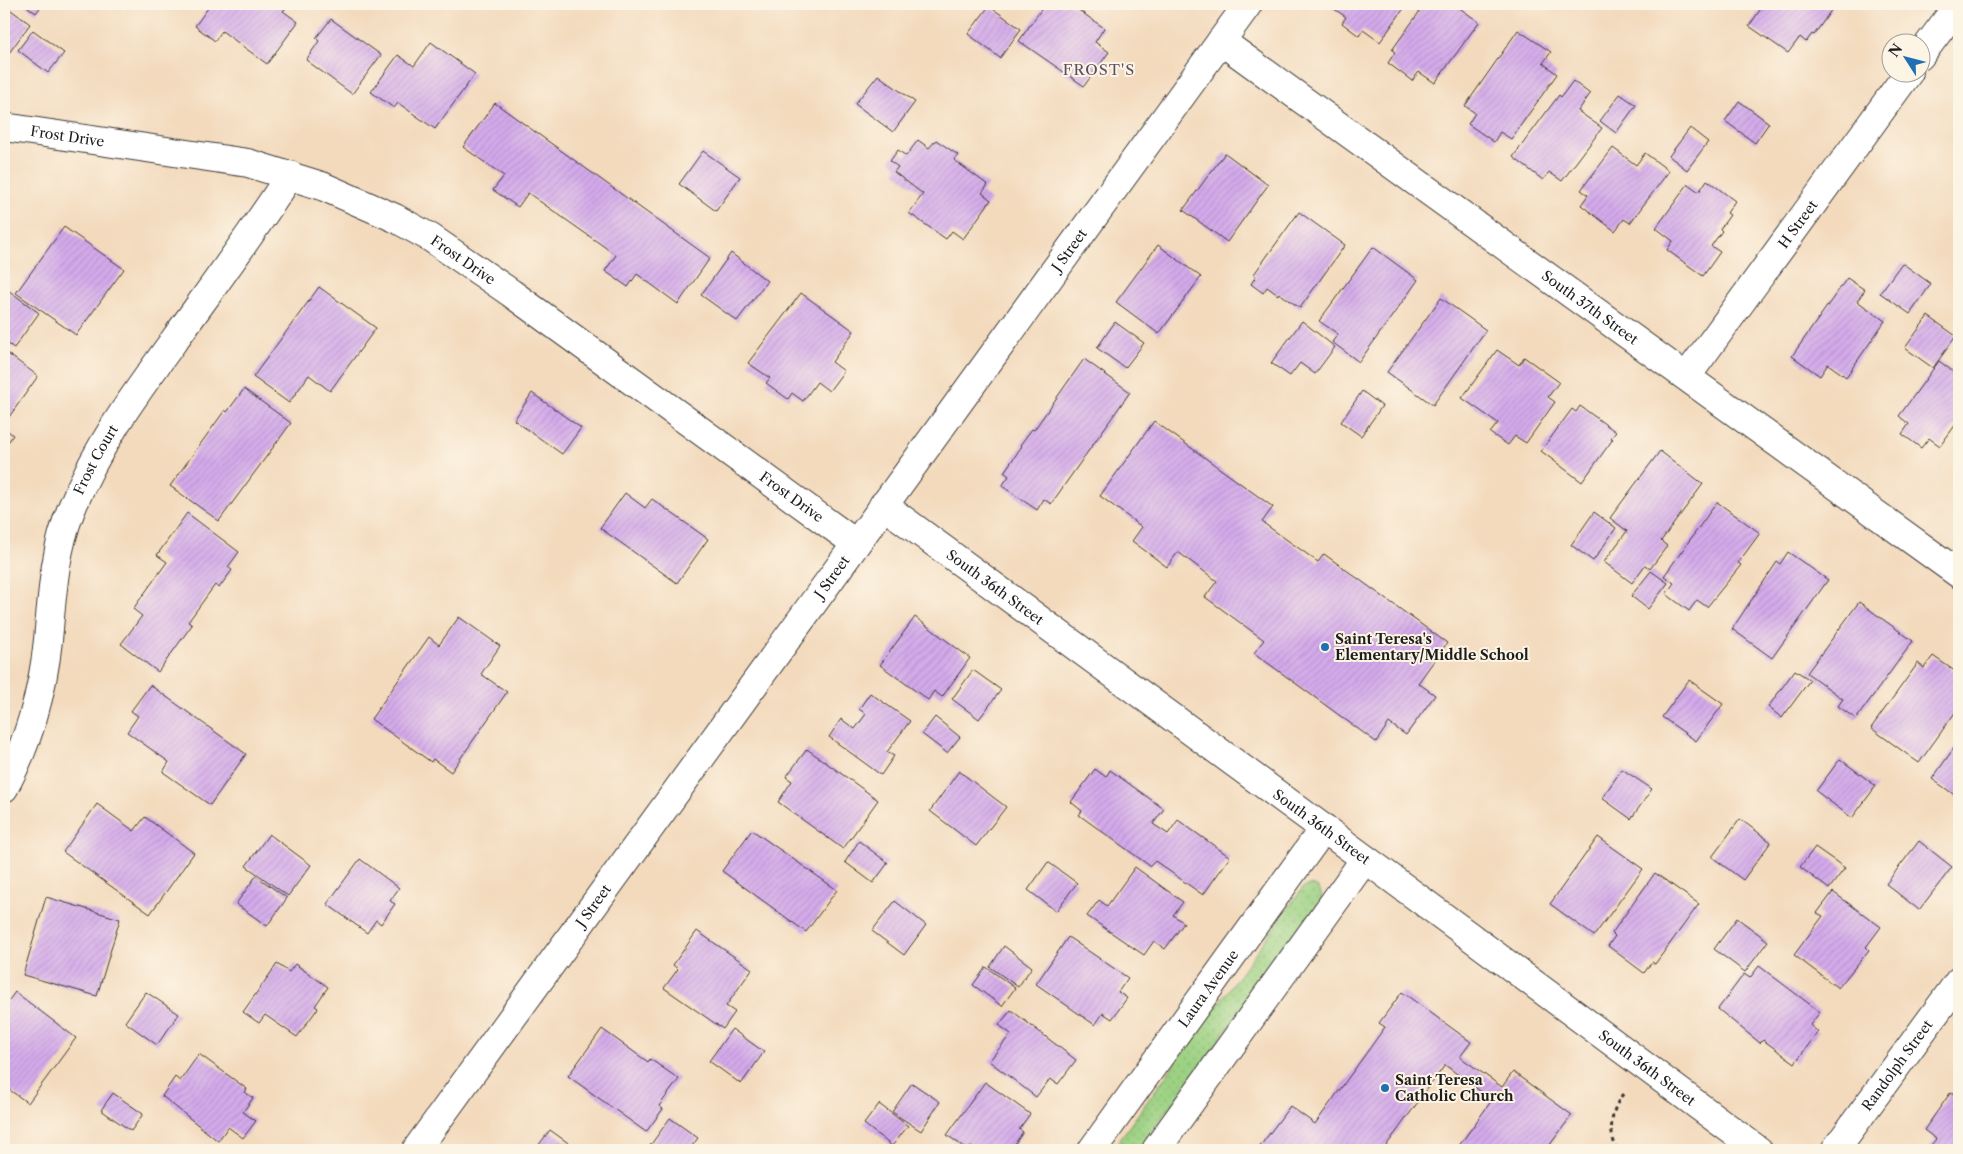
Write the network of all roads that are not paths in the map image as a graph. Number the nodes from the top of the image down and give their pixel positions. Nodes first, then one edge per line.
1 (1248, 4) edge
2 (1959, 4) edge
3 (1220, 41) junction
4 (1930, 43) edge
5 (1902, 82) edge
6 (4, 127) edge
7 (290, 175) junction
8 (1687, 376) junction
9 (883, 505) junction
10 (855, 543) junction
11 (1959, 574) edge
12 (4, 788) edge
13 (1324, 828) junction
14 (1365, 859) junction
15 (1959, 981) edge
16 (416, 1150) edge
17 (1092, 1150) edge
18 (1156, 1150) edge
19 (1758, 1150) edge
20 (1835, 1150) edge

1 - 3 street, J Street
2 - 4 street
3 - 8 street, South 37th Street
3 - 9 street, J Street
5 - 8 street, H Street
6 - 7 street, Frost Drive
7 - 10 street, Frost Drive
7 - 12 street, Frost Court
8 - 11 street, South 37th Street
9 - 10 street, J Street
9 - 13 street, South 36th Street
10 - 16 street, J Street
13 - 14 street, South 36th Street
13 - 17 street, Laura Avenue
14 - 18 street
14 - 19 street, South 36th Street
15 - 20 street, Randolph Street

